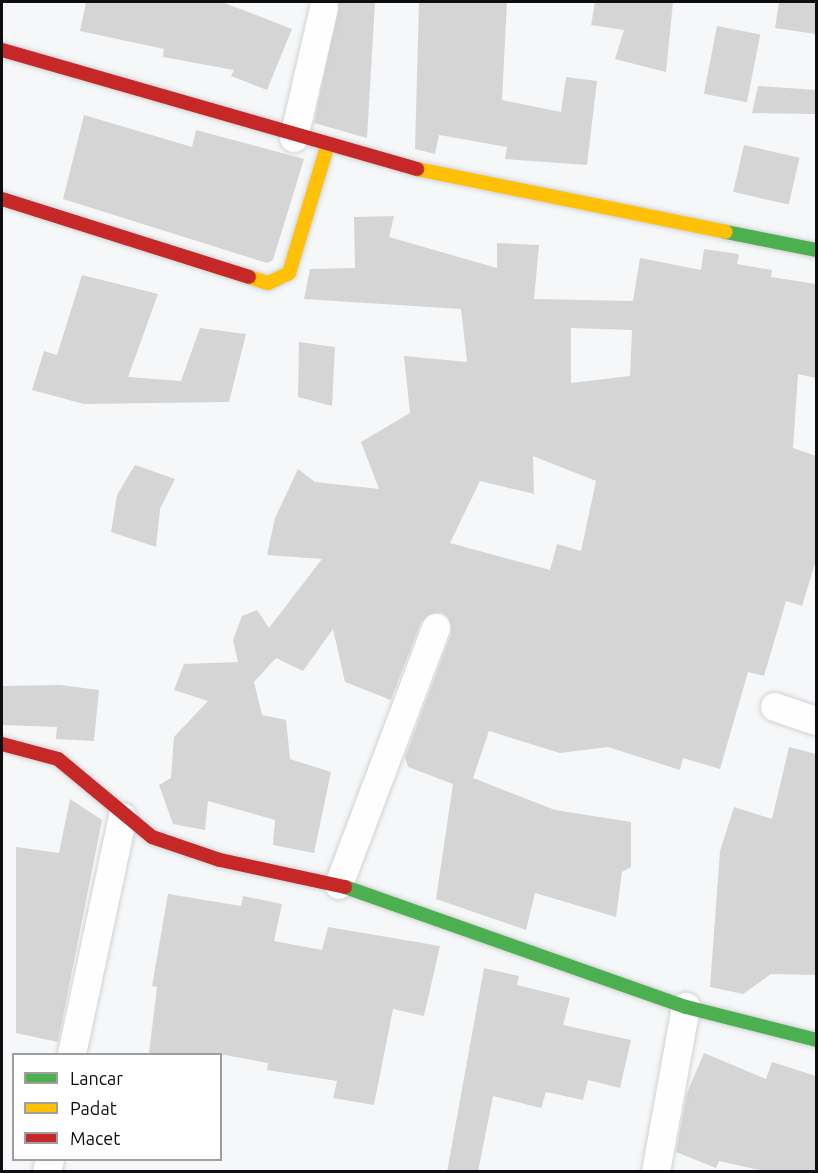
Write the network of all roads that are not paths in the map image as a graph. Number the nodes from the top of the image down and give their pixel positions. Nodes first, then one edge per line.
1 (324, 8) dead end
2 (2, 50) edge
3 (294, 138) junction
4 (327, 147) junction
5 (2, 199) edge
6 (816, 250) edge
7 (436, 628) dead end
8 (775, 707) dead end
9 (816, 721) edge
10 (2, 744) edge
11 (123, 817) junction
12 (339, 885) junction
13 (686, 1007) junction
14 (816, 1040) edge
15 (72, 1053) edge
16 (656, 1172) edge

1 - 3 street
2 - 3 street
3 - 4 street
4 - 5 street
4 - 6 street
7 - 12 street
8 - 9 street
10 - 11 street
11 - 12 street
11 - 15 street
12 - 13 street
13 - 14 street
13 - 16 street

